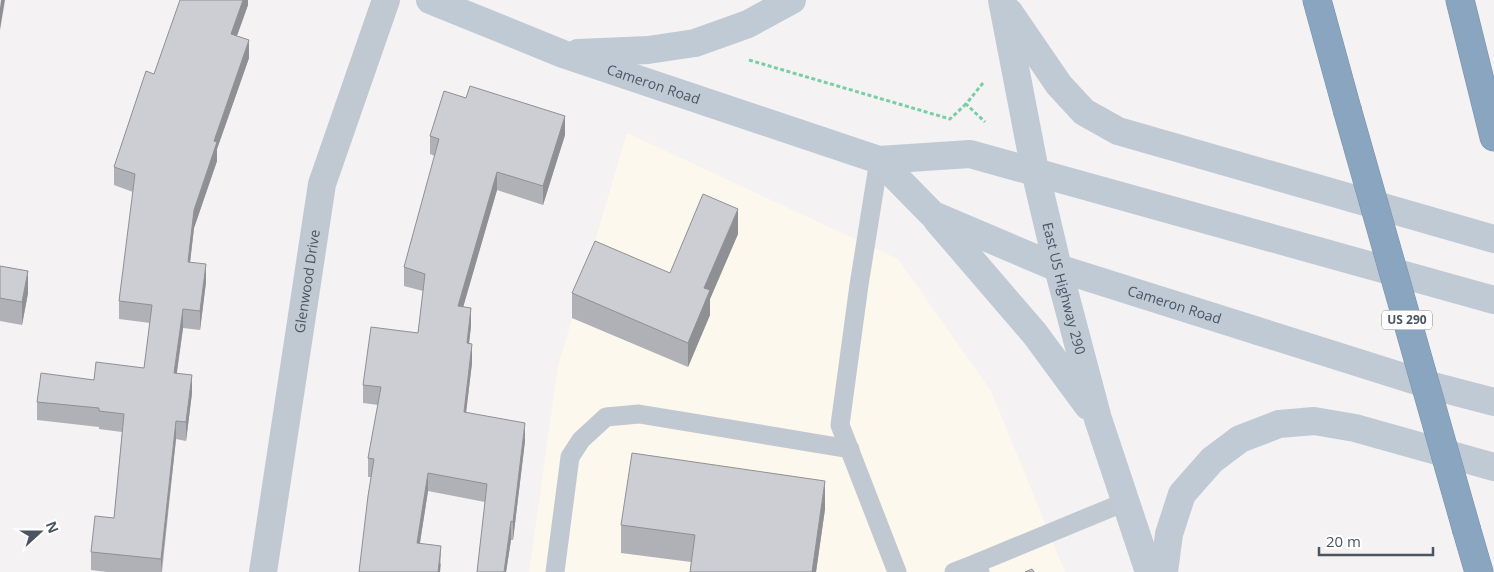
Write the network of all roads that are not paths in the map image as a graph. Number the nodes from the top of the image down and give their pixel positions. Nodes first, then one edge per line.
1 (386, 0) edge
2 (430, 0) edge
3 (792, 0) edge
4 (1317, 0) edge
5 (1460, 0) edge
6 (1002, 1) edge
7 (564, 54) junction
8 (1494, 137) edge
9 (879, 160) junction
10 (1035, 172) junction
11 (933, 215) junction
12 (1494, 239) edge
13 (1058, 268) junction
14 (1494, 300) edge
15 (1494, 402) edge
16 (1098, 419) junction
17 (850, 449) junction
18 (1494, 467) edge
19 (1125, 502) junction
20 (979, 567) edge
21 (263, 572) edge
22 (555, 572) edge
23 (897, 572) edge
24 (954, 572) edge
25 (1148, 572) edge
26 (1164, 572) edge
27 (1479, 572) edge

1 - 21 street, Glenwood Drive
2 - 7 main road, Cameron Road
3 - 7 main road
4 - 27 highway, US 290, bridge
5 - 8 highway
6 - 10 main road, East US Highway 290
6 - 12 main road
7 - 9 main road, Cameron Road
9 - 10 main road, Cameron Road
9 - 11 main road, Cameron Road
9 - 17 lane
10 - 13 main road, East US Highway 290
10 - 14 main road, Cameron Road
11 - 13 main road, Cameron Road
11 - 16 main road
13 - 15 main road, Cameron Road
13 - 16 main road, East US Highway 290
16 - 19 main road, East US Highway 290
17 - 22 lane
17 - 23 lane
18 - 26 main road
19 - 20 lane
19 - 25 main road, East US Highway 290
20 - 24 lane

